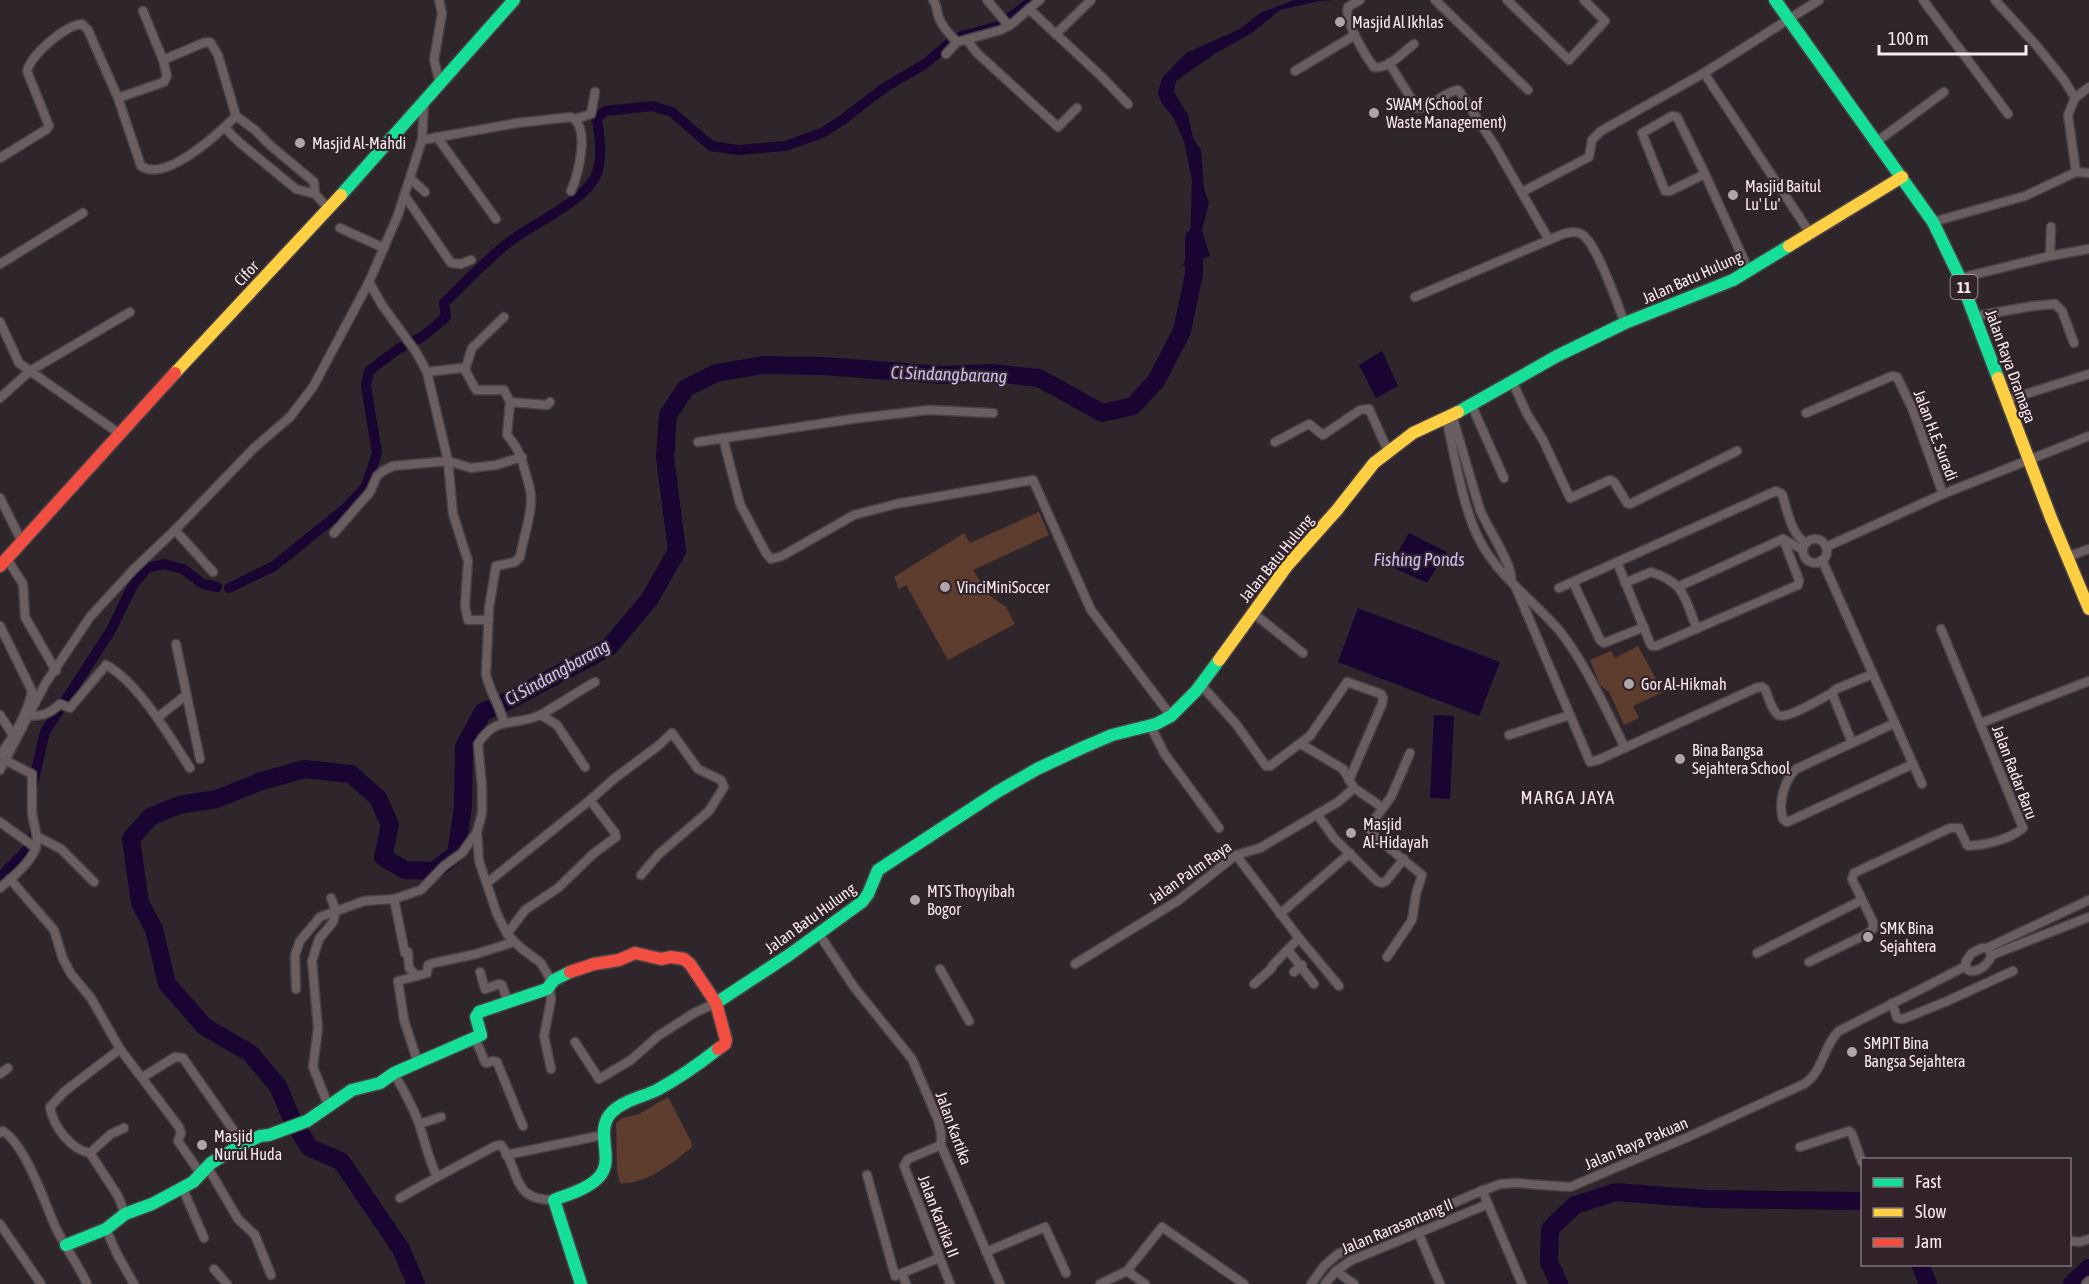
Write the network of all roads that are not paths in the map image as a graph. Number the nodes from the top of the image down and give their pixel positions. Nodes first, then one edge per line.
1 (439, 0) edge
2 (514, 0) edge
3 (933, 0) edge
4 (987, 0) edge
5 (1040, 0) edge
6 (1091, 0) edge
7 (1360, 0) edge
8 (1435, 0) edge
9 (1507, 0) edge
10 (1584, 0) edge
11 (1775, 0) edge
12 (1819, 0) edge
13 (1923, 0) edge
14 (1995, 0) edge
15 (1029, 9) junction
16 (143, 12) dead end
17 (1789, 20) junction
18 (1007, 23) junction
19 (1056, 34) junction
20 (1355, 35) junction
21 (967, 39) junction
22 (957, 42) junction
23 (1414, 44) dead end
24 (946, 54) dead end
25 (163, 60) junction
26 (1389, 63) junction
27 (1295, 71) dead end
28 (1704, 74) junction
29 (440, 84) junction
30 (2089, 87) edge
31 (1528, 90) dead end
32 (595, 92) dead end
33 (1944, 92) dead end
34 (118, 98) junction
35 (2075, 98) junction
36 (424, 101) junction
37 (1128, 104) dead end
38 (1077, 108) dead end
39 (2008, 114) dead end
40 (236, 116) junction
41 (575, 119) junction
42 (225, 128) junction
43 (437, 137) junction
44 (422, 140) junction
45 (1875, 143) junction
46 (0, 158) edge
47 (2076, 172) junction
48 (2089, 173) edge
49 (1705, 174) junction
50 (1902, 177) junction
51 (410, 178) junction
52 (571, 191) dead end
53 (425, 192) dead end
54 (1522, 192) junction
55 (315, 194) junction
56 (405, 196) junction
57 (329, 209) junction
58 (83, 213) dead end
59 (496, 219) dead end
60 (1933, 222) junction
61 (2050, 227) dead end
62 (340, 228) dead end
63 (1810, 233) junction
64 (1549, 240) junction
65 (384, 248) junction
66 (2089, 249) edge
67 (2050, 256) junction
68 (471, 260) dead end
69 (0, 264) edge
70 (1749, 271) junction
71 (1960, 278) junction
72 (369, 282) junction
73 (1415, 297) dead end
74 (130, 312) dead end
75 (1975, 316) junction
76 (504, 317) dead end
77 (0, 322) edge
78 (1626, 324) junction
79 (2074, 343) dead end
80 (465, 370) junction
81 (30, 371) junction
82 (427, 372) junction
83 (2089, 374) edge
84 (1512, 381) junction
85 (0, 398) edge
86 (2007, 400) junction
87 (510, 402) junction
88 (550, 402) dead end
89 (1471, 404) junction
90 (993, 413) dead end
91 (1806, 413) dead end
92 (1449, 416) junction
93 (120, 434) junction
94 (2089, 436) edge
95 (723, 438) junction
96 (698, 442) dead end
97 (1275, 442) dead end
98 (1737, 450) dead end
99 (1388, 451) junction
100 (522, 458) junction
101 (447, 461) junction
102 (2029, 462) junction
103 (1504, 478) dead end
104 (1943, 494) junction
105 (0, 498) edge
106 (175, 531) junction
107 (334, 533) dead end
108 (1783, 539) junction
109 (21, 542) junction
110 (1804, 547) junction
111 (1826, 547) junction
112 (2089, 549) edge
113 (2067, 557) junction
114 (1822, 560) junction
115 (1617, 562) junction
116 (4, 563) edge
117 (213, 572) dead end
118 (1574, 582) junction
119 (1625, 583) junction
120 (1514, 584) junction
121 (1680, 586) junction
122 (1559, 588) dead end
123 (2089, 609) edge
124 (1252, 612) junction
125 (489, 620) junction
126 (0, 626) edge
127 (1644, 627) junction
128 (1697, 629) junction
129 (1941, 629) dead end
130 (176, 644) dead end
131 (1303, 653) dead end
132 (56, 671) junction
133 (1873, 674) junction
134 (2089, 681) edge
135 (595, 682) dead end
136 (1201, 685) junction
137 (1832, 693) junction
138 (186, 695) junction
139 (541, 714) junction
140 (30, 715) junction
141 (1570, 715) junction
142 (0, 716) edge
143 (1171, 716) junction
144 (157, 718) junction
145 (504, 723) junction
146 (1896, 723) junction
147 (1981, 723) junction
148 (1151, 727) junction
149 (13, 735) junction
150 (1509, 735) dead end
151 (1852, 743) junction
152 (1301, 744) junction
153 (1625, 748) junction
154 (1410, 753) dead end
155 (2, 757) edge
156 (200, 759) dead end
157 (1913, 764) junction
158 (585, 767) dead end
159 (190, 768) dead end
160 (0, 770) edge
161 (1349, 780) junction
162 (1922, 784) dead end
163 (1354, 788) junction
164 (590, 800) junction
165 (1383, 808) junction
166 (1317, 814) junction
167 (0, 822) edge
168 (1219, 828) dead end
169 (477, 832) junction
170 (35, 844) junction
171 (1350, 853) junction
172 (1236, 855) junction
173 (1404, 859) junction
174 (641, 875) dead end
175 (10, 879) junction
176 (94, 882) dead end
177 (487, 883) junction
178 (0, 888) edge
179 (331, 898) dead end
180 (394, 898) junction
181 (1862, 900) junction
182 (2089, 900) edge
183 (336, 911) junction
184 (1280, 914) junction
185 (2089, 917) edge
186 (507, 934) junction
187 (819, 934) junction
188 (1299, 938) junction
189 (514, 942) junction
190 (1288, 950) junction
191 (1990, 951) junction
192 (1757, 953) dead end
193 (1386, 957) dead end
194 (1809, 962) dead end
195 (1075, 964) dead end
196 (1302, 965) junction
197 (1967, 968) junction
198 (940, 969) dead end
199 (2013, 971) dead end
200 (480, 972) dead end
201 (1293, 972) dead end
202 (417, 976) junction
203 (1254, 984) dead end
204 (1314, 984) dead end
205 (550, 985) junction
206 (1340, 986) dead end
207 (296, 989) dead end
208 (508, 1003) junction
209 (716, 1003) junction
210 (1892, 1004) junction
211 (969, 1021) dead end
212 (474, 1036) junction
213 (576, 1042) dead end
214 (120, 1049) junction
215 (418, 1063) junction
216 (8, 1068) dead end
217 (551, 1069) dead end
218 (394, 1073) junction
219 (0, 1074) edge
220 (142, 1077) junction
221 (328, 1105) junction
222 (441, 1117) dead end
223 (419, 1124) junction
224 (523, 1126) dead end
225 (124, 1128) dead end
226 (0, 1133) edge
227 (603, 1135) junction
228 (243, 1144) junction
229 (941, 1145) junction
230 (1800, 1147) dead end
231 (90, 1153) junction
232 (506, 1155) junction
233 (1861, 1158) edge
234 (204, 1170) junction
235 (867, 1175) dead end
236 (437, 1177) junction
237 (182, 1187) junction
238 (1482, 1190) junction
239 (400, 1198) dead end
240 (554, 1200) junction
241 (1488, 1204) junction
242 (125, 1214) junction
243 (0, 1224) edge
244 (106, 1229) junction
245 (1418, 1232) junction
246 (204, 1238) dead end
247 (2089, 1240) edge
248 (2071, 1241) edge
249 (66, 1245) junction
250 (986, 1252) junction
251 (939, 1258) junction
252 (214, 1269) dead end
253 (1127, 1271) junction
254 (1066, 1273) dead end
255 (902, 1274) junction
256 (271, 1275) dead end
257 (1330, 1277) edge
258 (224, 1283) edge
259 (578, 1283) edge
260 (42, 1284) edge
261 (87, 1284) edge
262 (134, 1284) edge
263 (906, 1284) edge
264 (950, 1284) edge
265 (1000, 1284) edge
266 (1100, 1284) edge
267 (1145, 1284) edge
268 (1244, 1284) edge
269 (1311, 1284) edge
270 (1339, 1284) edge
271 (1354, 1284) edge
272 (1440, 1284) edge
273 (1522, 1284) edge

1 - 29 street
2 - 29 main road, Cifor
3 - 22 street
4 - 18 street
5 - 15 street
6 - 19 street
7 - 20 street
8 - 31 street
9 - 10 street
11 - 17 main road, Jalan Raya Dramaga / 11
12 - 17 street
13 - 39 street
14 - 35 street
15 - 18 street
15 - 19 street
16 - 25 street
17 - 28 street
17 - 45 main road, Jalan Raya Dramaga / 11
18 - 21 street
19 - 37 street
20 - 26 street
20 - 27 street
21 - 22 street
21 - 38 street
22 - 24 street
23 - 26 street
25 - 34 street
25 - 40 street
26 - 54 street
28 - 54 street
28 - 63 street
29 - 36 main road, Cifor
30 - 35 street
32 - 41 street
33 - 45 street
34 - 42 street
34 - 46 street
35 - 47 street
36 - 44 street
36 - 57 main road, Cifor
40 - 42 street
40 - 55 street
41 - 43 street
41 - 52 street
42 - 55 street
43 - 44 street
43 - 59 street
44 - 51 street
45 - 50 main road, Jalan Raya Dramaga / 11
47 - 48 street
47 - 60 street
49 - 49 street
49 - 70 street
50 - 60 main road, Jalan Raya Dramaga / 11
50 - 63 main road, Jalan Batu Hulung
51 - 53 street
51 - 56 street
54 - 64 street
55 - 57 street
56 - 65 street
56 - 68 street
57 - 93 main road, Cifor
58 - 69 street
60 - 71 main road, Jalan Raya Dramaga / 11
61 - 67 street
62 - 65 street
63 - 70 main road, Jalan Batu Hulung
64 - 73 street
64 - 78 street
65 - 72 street
66 - 67 street
67 - 71 street
70 - 78 main road, Jalan Batu Hulung
71 - 75 main road, Jalan Raya Dramaga / 11
72 - 82 street
72 - 106 street
74 - 81 street
75 - 79 street
75 - 86 main road, Jalan Raya Dramaga / 11
76 - 80 street
77 - 81 street
78 - 84 main road, Jalan Batu Hulung
80 - 82 street
80 - 87 street
81 - 85 street
81 - 93 street
82 - 101 street
83 - 86 street
84 - 89 main road, Jalan Batu Hulung
84 - 98 street
86 - 102 main road, Jalan Raya Dramaga / 11
87 - 88 street
87 - 100 street
89 - 92 main road, Jalan Batu Hulung
89 - 103 street
90 - 95 street
91 - 104 street, Jalan H.E. Suradi
92 - 99 main road, Jalan Batu Hulung
92 - 120 street
93 - 109 main road, Cifor
94 - 102 street
95 - 96 street
95 - 143 street
97 - 99 street
99 - 124 main road, Jalan Batu Hulung
100 - 101 street
100 - 125 street
101 - 107 street
101 - 125 street
102 - 104 street
102 - 113 main road, Jalan Raya Dramaga / 11
104 - 111 street
105 - 109 street
106 - 117 street
106 - 132 street
108 - 110 street
108 - 121 street
108 - 128 street
109 - 116 main road, Cifor
110 - 111 street
110 - 114 street
110 - 115 street
111 - 114 street
112 - 113 street
113 - 123 main road, Jalan Raya Dramaga / 11
114 - 133 street
115 - 118 street
115 - 119 street
116 - 132 street
118 - 122 street
118 - 127 street
119 - 121 street
119 - 127 street
120 - 141 street
120 - 153 street
121 - 128 street
124 - 131 street
124 - 136 main road, Jalan Batu Hulung
125 - 145 street
126 - 149 street
127 - 128 street
129 - 147 street, Jalan Radar Baru
130 - 138 street
132 - 140 street
133 - 137 street
133 - 146 street
134 - 147 street, Jalan Radar Baru
135 - 139 street
136 - 143 main road, Jalan Batu Hulung
136 - 152 street
137 - 151 street
137 - 153 street
138 - 144 street
138 - 156 street
139 - 145 street
139 - 158 street
140 - 144 street
140 - 155 street
141 - 150 street
141 - 153 street
142 - 149 street
143 - 148 main road, Jalan Batu Hulung
144 - 159 street
145 - 169 street
146 - 151 street
146 - 157 street
147 - 181 street, Jalan Radar Baru
148 - 168 street
148 - 187 main road, Jalan Batu Hulung
149 - 155 street
151 - 157 street
152 - 161 street
152 - 161 street
154 - 165 street
155 - 160 street
155 - 170 street
157 - 162 street
161 - 163 street
163 - 165 street
163 - 166 street, Jalan Palm Raya
164 - 174 street
164 - 177 street
164 - 186 street
165 - 173 street
166 - 171 street
166 - 172 street, Jalan Palm Raya
167 - 170 street
169 - 177 street
169 - 180 street
170 - 175 street
170 - 176 street
171 - 173 street
171 - 184 street
172 - 184 street
172 - 195 street, Jalan Palm Raya
173 - 193 street
175 - 178 street
175 - 214 street
177 - 186 street
179 - 183 street
180 - 183 street
180 - 202 street
181 - 192 street
181 - 194 street, Jalan Radar Baru
182 - 191 street
183 - 207 street
183 - 221 street
184 - 188 street
185 - 191 street
186 - 189 street
187 - 209 main road, Jalan Batu Hulung
187 - 229 street, Jalan Kartika
188 - 190 street
188 - 206 street
189 - 202 street
189 - 205 street
190 - 196 street
190 - 203 street
191 - 197 street
191 - 197 street
196 - 201 street
196 - 204 street
197 - 210 street, Jalan Raya Pakuan
198 - 211 street
199 - 210 street
200 - 208 street
202 - 215 street
205 - 208 main road
205 - 209 main road
205 - 217 street
208 - 212 main road
209 - 213 street
209 - 227 main road
210 - 238 street, Jalan Raya Pakuan
212 - 215 main road
212 - 224 street
214 - 220 street
214 - 231 street
215 - 218 main road
216 - 219 street
218 - 221 main road
218 - 223 street
220 - 228 street
220 - 234 street
221 - 228 main road
222 - 223 street
223 - 236 street
225 - 231 street
226 - 249 street
227 - 232 street
227 - 240 main road
228 - 234 main road
229 - 250 street, Jalan Kartika
229 - 251 street, Jalan Kartika II
230 - 233 street
231 - 242 street
232 - 236 street
232 - 240 street
234 - 237 main road
234 - 256 street
235 - 255 street
236 - 239 street
237 - 242 main road
237 - 246 street
238 - 241 street
238 - 269 street, Jalan Raya Pakuan
240 - 259 main road
241 - 245 street, Jalan Rarasantang II
241 - 273 street
242 - 244 main road
243 - 260 street
244 - 249 main road
244 - 262 street
245 - 257 street, Jalan Rarasantang II
245 - 272 street
247 - 248 street
249 - 261 street
250 - 254 street
250 - 265 street, Jalan Kartika
251 - 255 street
251 - 264 street, Jalan Kartika II
252 - 258 street
253 - 266 street
253 - 267 street
253 - 268 street
255 - 263 street
257 - 270 street
257 - 271 street

